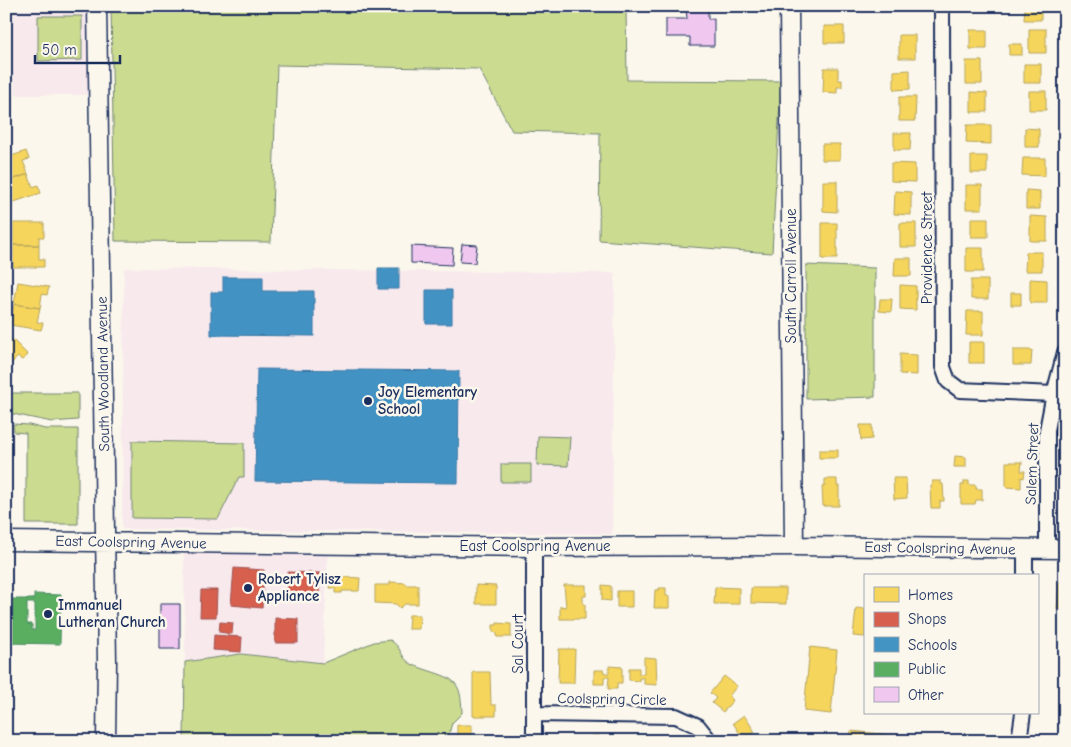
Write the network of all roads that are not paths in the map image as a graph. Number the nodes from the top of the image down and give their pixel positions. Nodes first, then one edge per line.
1 (97, 6) edge
2 (789, 6) edge
3 (942, 6) edge
4 (1065, 352) edge
5 (1054, 394) junction
6 (6, 541) edge
7 (105, 541) junction
8 (534, 546) junction
9 (794, 546) junction
10 (1025, 548) junction
11 (1047, 549) junction
12 (1065, 549) edge
13 (1025, 574) edge
14 (534, 714) junction
15 (1023, 714) edge
16 (106, 741) edge
17 (534, 741) edge
18 (710, 741) edge
19 (1019, 741) edge

1 - 7 street, South Woodland Avenue
2 - 9 street, South Carroll Avenue
3 - 5 street, Providence Street
4 - 5 street, Salem Street
5 - 11 street, Salem Street
6 - 7 street, East Coolspring Avenue
7 - 8 street, East Coolspring Avenue
7 - 16 street, South Woodland Avenue
8 - 9 street, East Coolspring Avenue
8 - 14 street, Sal Court
9 - 10 street, East Coolspring Avenue
10 - 11 street, East Coolspring Avenue
10 - 13 street
11 - 12 street, East Coolspring Avenue
14 - 17 street, Sal Court
14 - 18 street, Coolspring Circle
15 - 19 street

